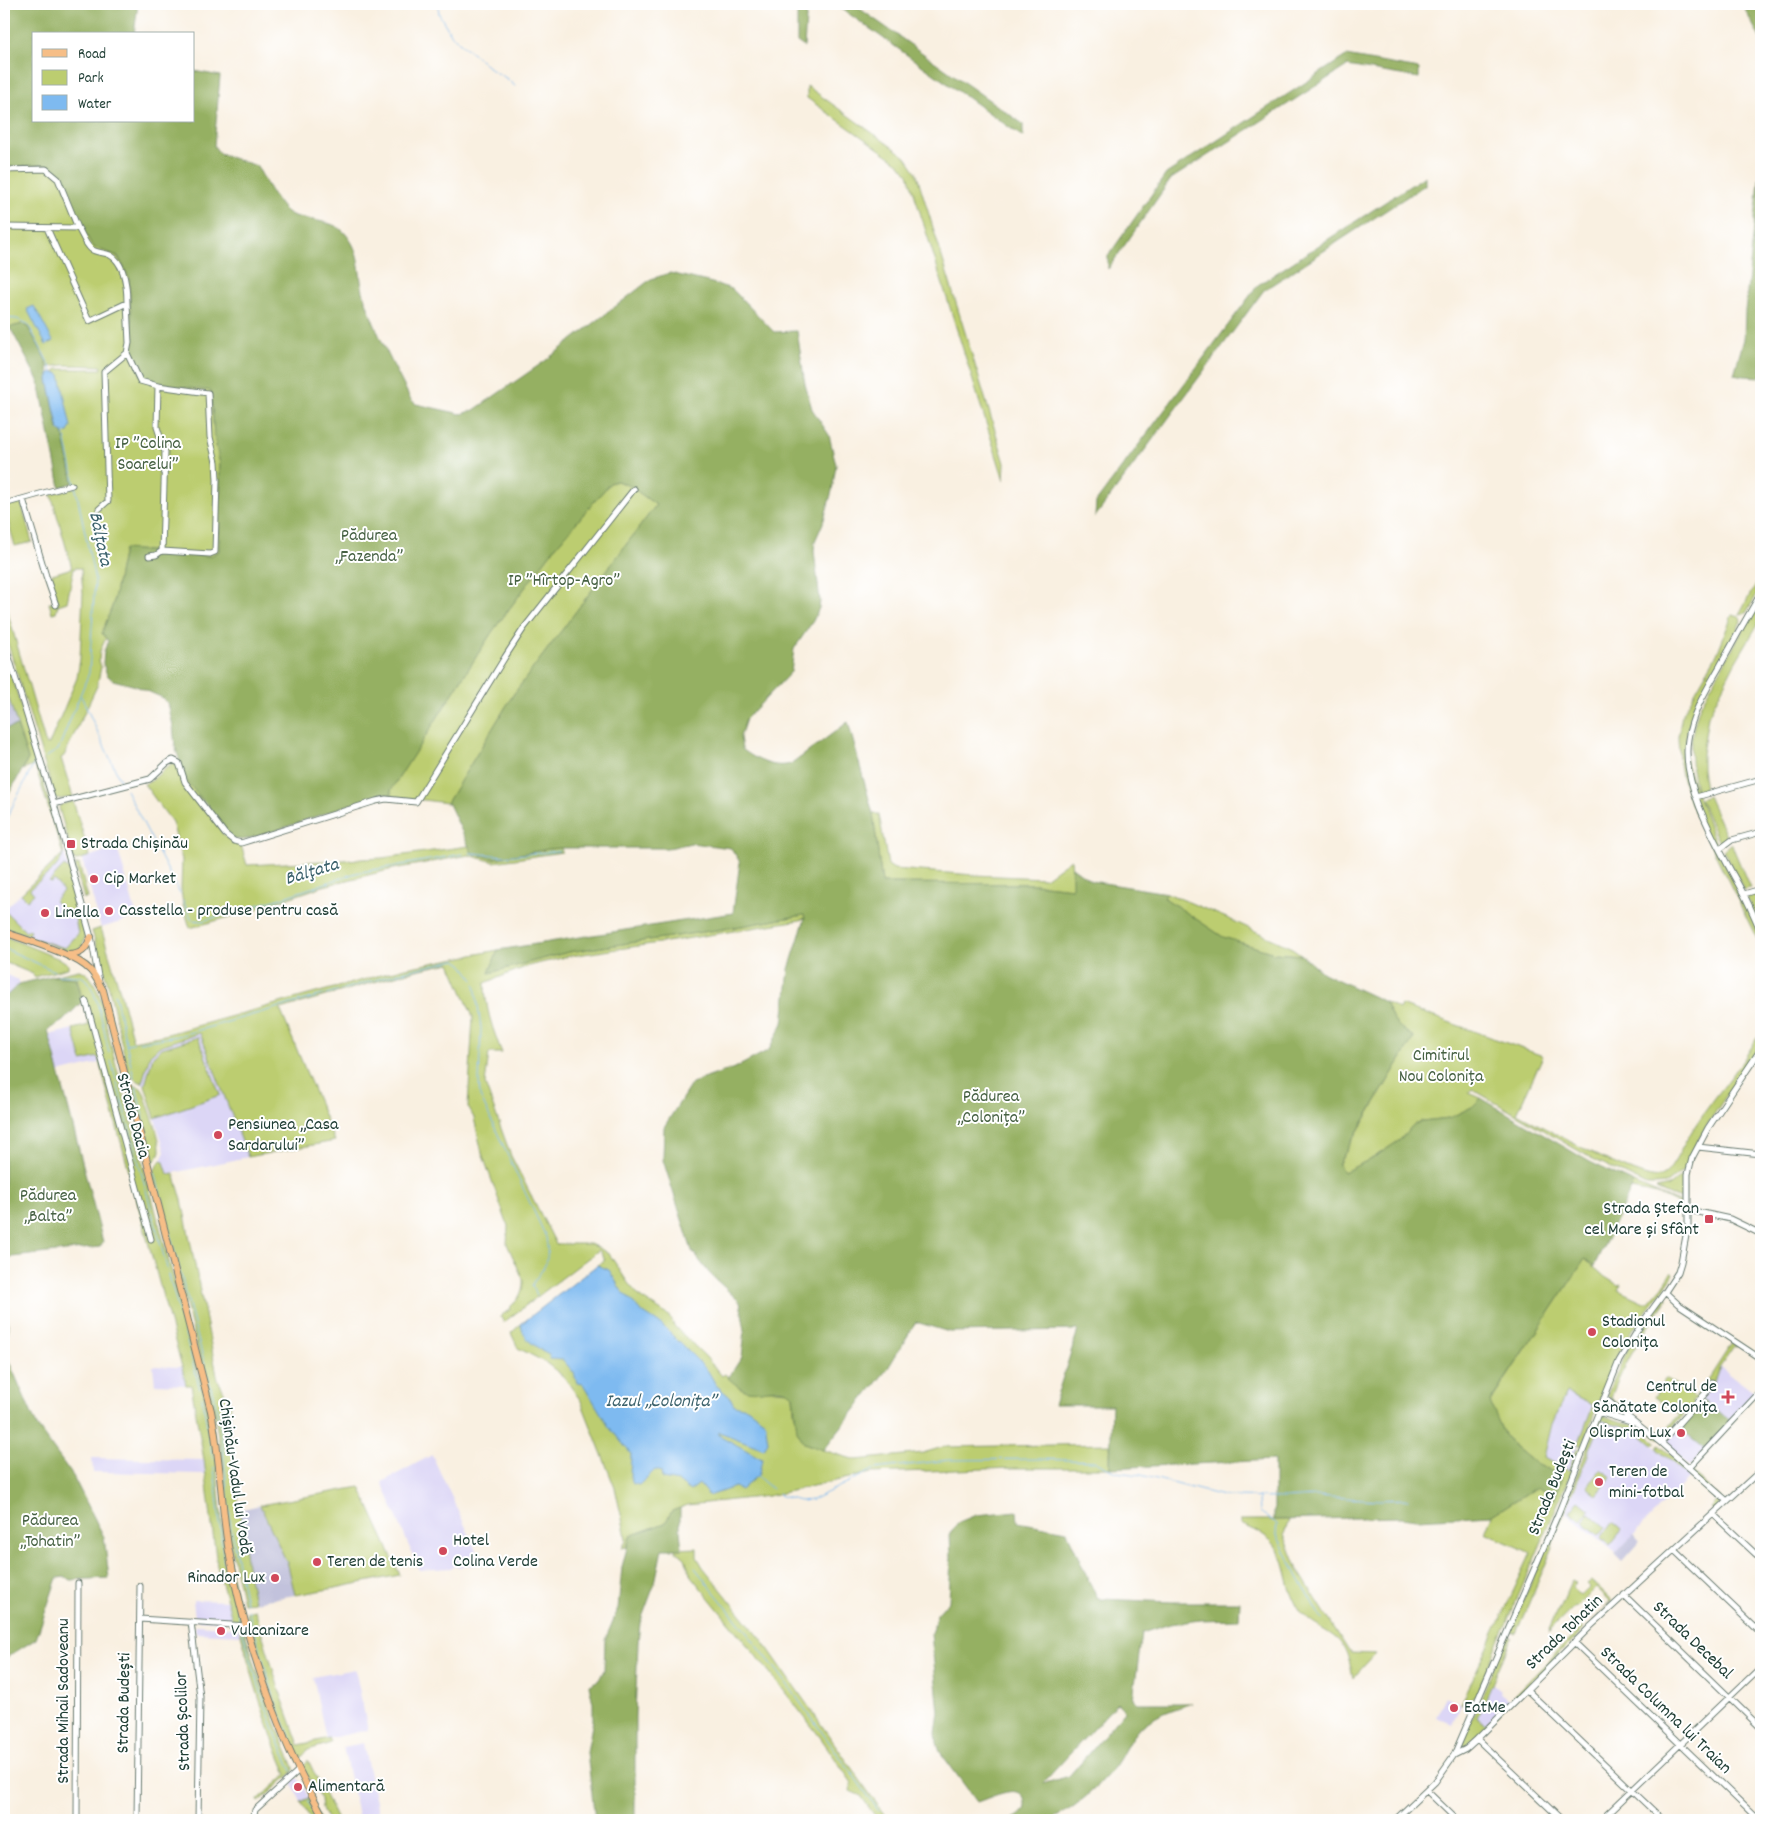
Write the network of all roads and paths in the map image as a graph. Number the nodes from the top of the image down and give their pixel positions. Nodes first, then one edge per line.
1 (4, 170) edge
2 (4, 227) edge
3 (47, 228) junction
4 (78, 228) junction
5 (128, 303) junction
6 (128, 353) junction
7 (158, 386) junction
8 (72, 486) dead end
9 (634, 490) dead end
10 (23, 499) junction
11 (4, 504) edge
12 (99, 509) dead end
13 (162, 551) junction
14 (150, 556) dead end
15 (1761, 593) edge
16 (56, 605) dead end
17 (4, 641) edge
18 (1761, 779) edge
19 (1696, 797) junction
20 (54, 804) junction
21 (1761, 832) edge
22 (1720, 849) junction
23 (1761, 890) edge
24 (1744, 894) junction
25 (4, 932) edge
26 (1761, 932) edge
27 (91, 937) junction
28 (64, 955) junction
29 (99, 984) junction
30 (86, 1001) dead end
31 (1761, 1049) edge
32 (1698, 1147) junction
33 (1761, 1154) edge
34 (1689, 1210) junction
35 (1761, 1234) edge
36 (151, 1239) dead end
37 (1666, 1292) junction
38 (1761, 1358) edge
39 (1712, 1383) dead end
40 (1761, 1391) edge
41 (1604, 1398) junction
42 (1598, 1412) junction
43 (1637, 1424) junction
44 (1661, 1443) junction
45 (1689, 1468) junction
46 (1761, 1470) edge
47 (1727, 1501) junction
48 (1714, 1515) junction
49 (1674, 1550) junction
50 (1761, 1559) edge
51 (78, 1583) dead end
52 (140, 1586) dead end
53 (1624, 1595) junction
54 (140, 1619) junction
55 (191, 1622) junction
56 (247, 1626) junction
57 (1761, 1633) edge
58 (1574, 1642) junction
59 (1761, 1667) edge
60 (1527, 1690) junction
61 (1729, 1697) junction
62 (1761, 1728) edge
63 (1477, 1739) junction
64 (1680, 1744) junction
65 (1454, 1755) junction
66 (299, 1770) junction
67 (1427, 1791) junction
68 (1631, 1791) junction
69 (253, 1819) edge
70 (77, 1820) edge
71 (124, 1820) edge
72 (137, 1820) edge
73 (198, 1820) edge
74 (239, 1820) edge
75 (325, 1820) edge
76 (1395, 1820) edge
77 (1457, 1820) edge
78 (1562, 1820) edge
79 (1601, 1820) edge
80 (1662, 1820) edge
81 (1759, 1820) edge

1 - 4 street
2 - 3 street
3 - 4 street
3 - 5 street
4 - 5 street
5 - 6 street
6 - 7 street
6 - 12 street
7 - 13 street
7 - 13 street
8 - 10 street
9 - 20 street
10 - 11 street
10 - 16 street
13 - 14 street
15 - 19 street
17 - 20 street
18 - 19 street
19 - 22 street
20 - 27 street
21 - 22 street
22 - 24 street
23 - 24 street
24 - 26 street
25 - 28 main road
27 - 28 main road
27 - 29 street
28 - 29 main road
29 - 56 main road, Chișinău-Vadul lui Vodă
30 - 36 street, Strada Dacia
31 - 32 street, Strada Budești
32 - 33 street
32 - 34 street, Strada Budești
34 - 35 street
34 - 37 street, Strada Budești
37 - 38 street
37 - 41 street, Strada Budești
39 - 44 street
40 - 45 street
41 - 42 street, Strada Budești
41 - 43 street
42 - 43 street
42 - 65 street, Strada Budești
43 - 44 street
44 - 45 street
45 - 47 street
46 - 47 street, Strada Tohatin
47 - 48 street, Strada Tohatin
48 - 49 street, Strada Tohatin
48 - 50 street
49 - 53 street, Strada Tohatin
49 - 57 street
51 - 70 street, Strada Mihail Sadoveanu
52 - 54 street, Strada Budești
53 - 58 street, Strada Tohatin
53 - 61 street, Strada Decebal
54 - 55 street
54 - 72 street, Strada Budești
55 - 56 street
55 - 73 street, Strada Școlilor
56 - 66 main road, Chișinău-Vadul lui Vodă
58 - 60 street, Strada Tohatin
58 - 64 street, Strada Columna lui Traian
59 - 61 street
60 - 63 street, Strada Tohatin
60 - 68 street
61 - 62 street, Strada Decebal
61 - 64 street
63 - 65 street, Strada Tohatin
63 - 78 street
64 - 68 street
64 - 81 street, Strada Columna lui Traian
65 - 67 street, Strada Tohatin
66 - 69 street
66 - 75 main road, Chișinău-Vadul lui Vodă
67 - 76 street, Strada Tohatin
67 - 77 street
68 - 79 street
68 - 80 street
69 - 74 street
71 - 72 street

